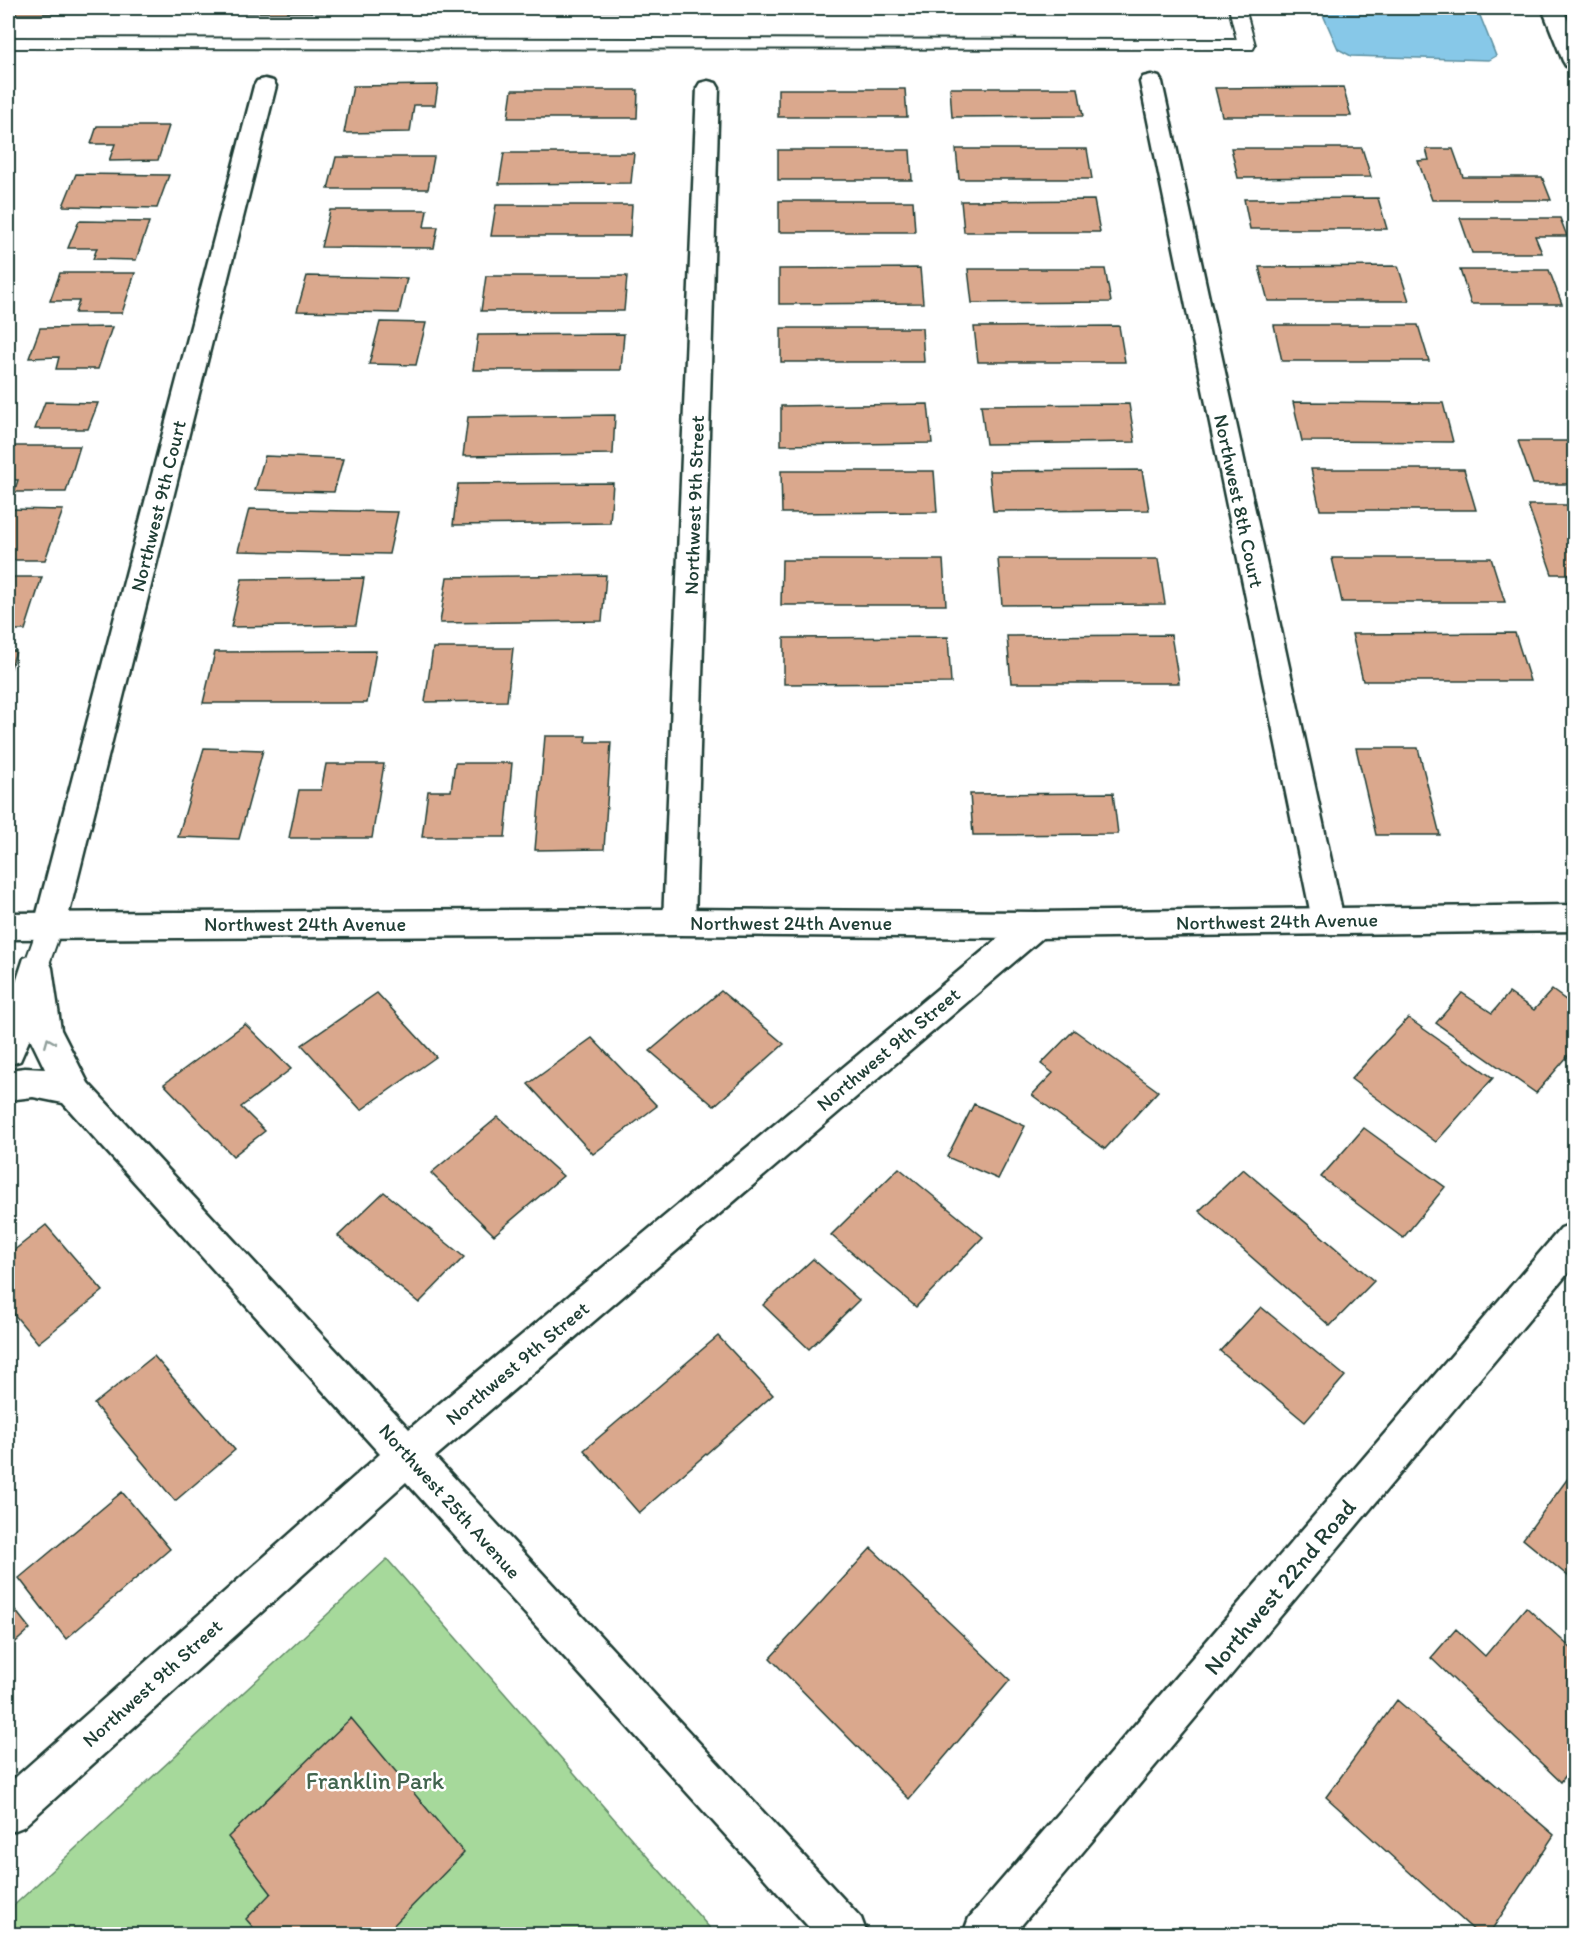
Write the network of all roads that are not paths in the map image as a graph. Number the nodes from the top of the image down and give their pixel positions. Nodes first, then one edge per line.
1 (1237, 8) edge
2 (1552, 8) edge
3 (8, 43) edge
4 (1575, 61) edge
5 (1150, 82) dead end
6 (265, 86) dead end
7 (708, 88) dead end
8 (1575, 918) edge
9 (1328, 920) junction
10 (679, 922) junction
11 (50, 925) junction
12 (1036, 925) junction
13 (8, 926) edge
14 (36, 968) junction
15 (8, 1052) edge
16 (43, 1087) edge
17 (1575, 1240) edge
18 (408, 1455) junction
19 (8, 1812) edge
20 (845, 1935) edge
21 (985, 1935) edge

1 - 3 lane
2 - 4 street
5 - 9 street, Northwest 8th Court
6 - 11 street, Northwest 9th Court
7 - 10 street, Northwest 9th Street
8 - 9 street, Northwest 24th Avenue
9 - 12 street, Northwest 24th Avenue
10 - 11 street, Northwest 24th Avenue
10 - 12 street, Northwest 24th Avenue
11 - 13 street, Northwest 24th Avenue
11 - 14 lane
12 - 18 street, Northwest 9th Street
14 - 15 street
16 -> 14 street
16 - 18 street, Northwest 25th Avenue
17 - 21 street, Northwest 22nd Road
18 - 19 street, Northwest 9th Street
18 - 20 street, Northwest 25th Avenue

